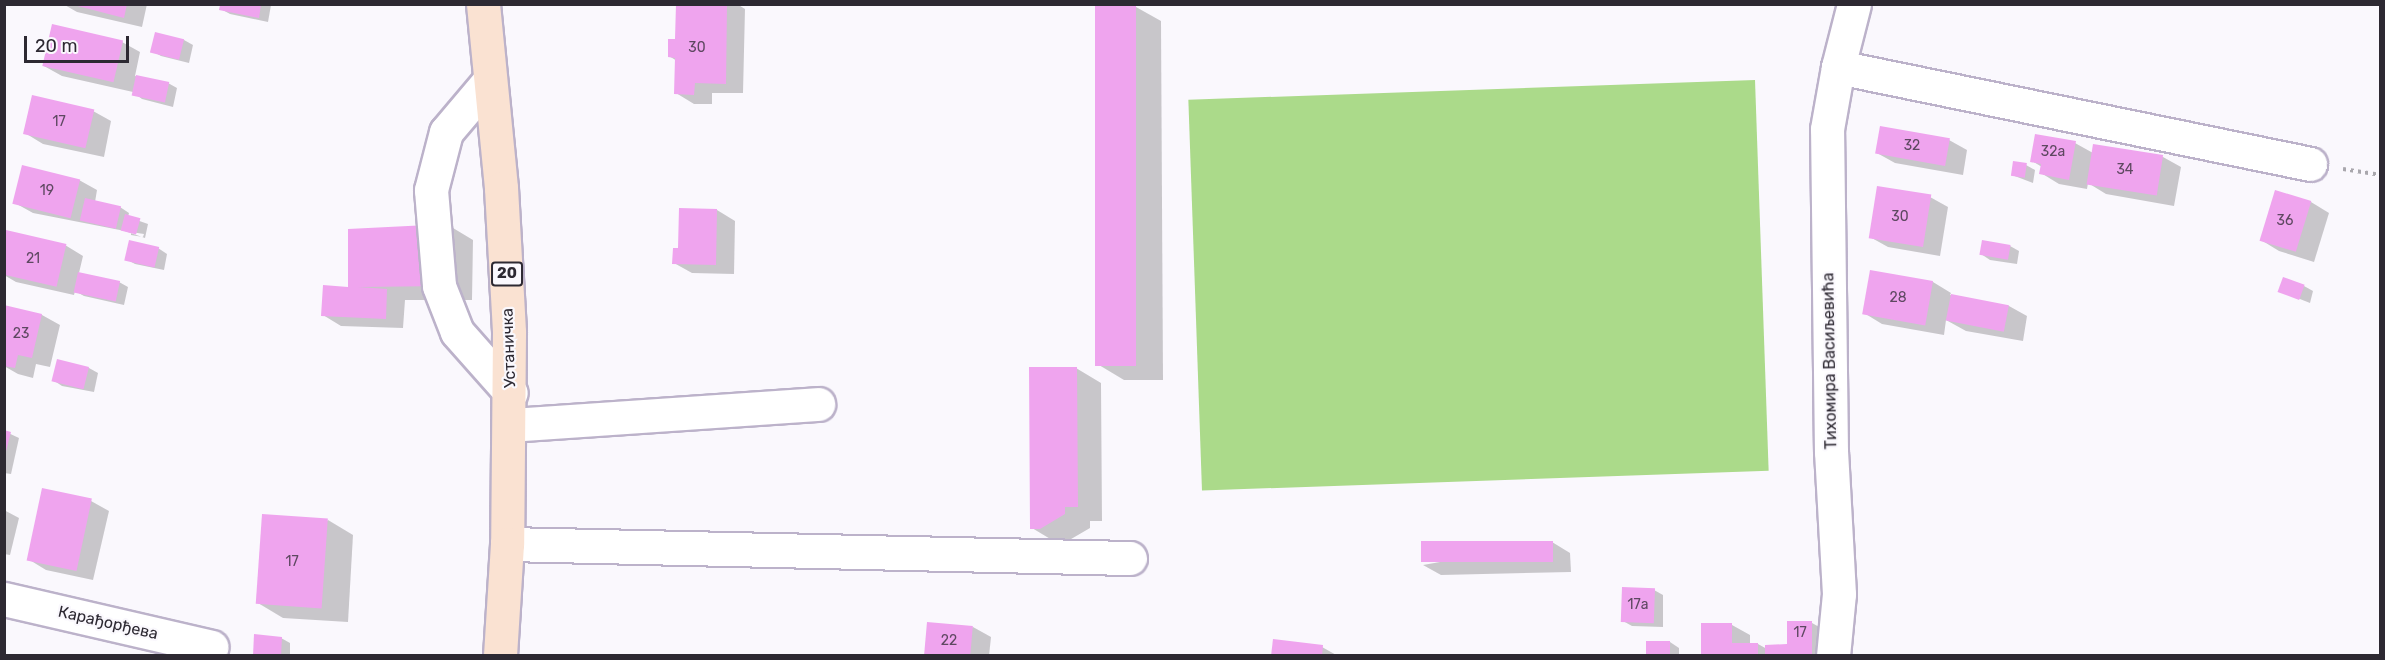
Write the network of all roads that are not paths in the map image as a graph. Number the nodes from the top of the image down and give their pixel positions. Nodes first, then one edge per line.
1 (483, 4) edge
2 (1854, 4) edge
3 (1838, 67) junction
4 (490, 80) junction
5 (2310, 164) dead end
6 (511, 393) junction
7 (818, 404) dead end
8 (510, 425) junction
9 (507, 544) junction
10 (1130, 558) dead end
11 (4, 599) edge
12 (212, 647) dead end
13 (500, 656) edge
14 (1833, 656) edge

1 - 4 main road, Устаничка / 20
2 - 3 street, Тихомира Васиљевића
3 - 5 street
3 - 14 street, Тихомира Васиљевића
4 - 6 main road, Устаничка / 20
4 - 6 street
6 - 8 main road, Устаничка / 20
7 - 8 street
8 - 9 main road, Устаничка / 20
9 - 10 street
9 - 13 main road, Устаничка / 20
11 - 12 street, Карађорђева

